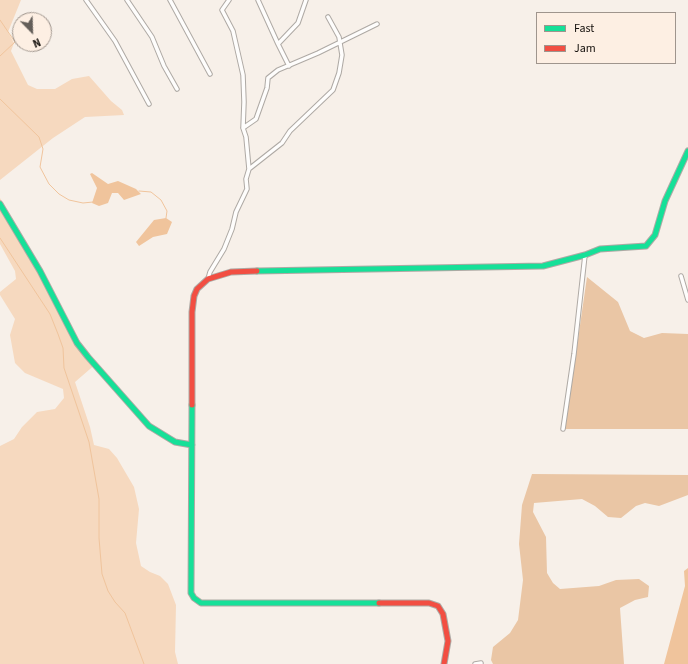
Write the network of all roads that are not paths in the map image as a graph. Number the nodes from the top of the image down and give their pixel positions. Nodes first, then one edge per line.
1 (86, 0) edge
2 (127, 0) edge
3 (170, 0) edge
4 (229, 0) edge
5 (258, 0) edge
6 (306, 0) edge
7 (328, 17) dead end
8 (377, 24) dead end
9 (339, 42) junction
10 (278, 44) junction
11 (289, 66) junction
12 (210, 74) dead end
13 (177, 89) dead end
14 (149, 104) dead end
15 (243, 128) junction
16 (688, 151) edge
17 (249, 169) junction
18 (0, 204) edge
19 (585, 255) junction
20 (681, 276) dead end
21 (208, 279) junction
22 (688, 300) edge
23 (563, 429) dead end
24 (192, 446) junction
25 (481, 663) dead end
26 (445, 664) edge
27 (475, 664) edge

1 - 14 street
2 - 13 street
3 - 12 street
4 - 15 street
5 - 10 street
6 - 10 street
7 - 9 street
8 - 9 street
9 - 11 street
9 - 17 street
10 - 11 street
11 - 15 street
15 - 17 street
16 - 19 street
17 - 21 street
18 - 24 street
19 - 21 street
19 - 23 street
20 - 22 street
21 - 24 street
24 - 26 street
25 - 27 street

